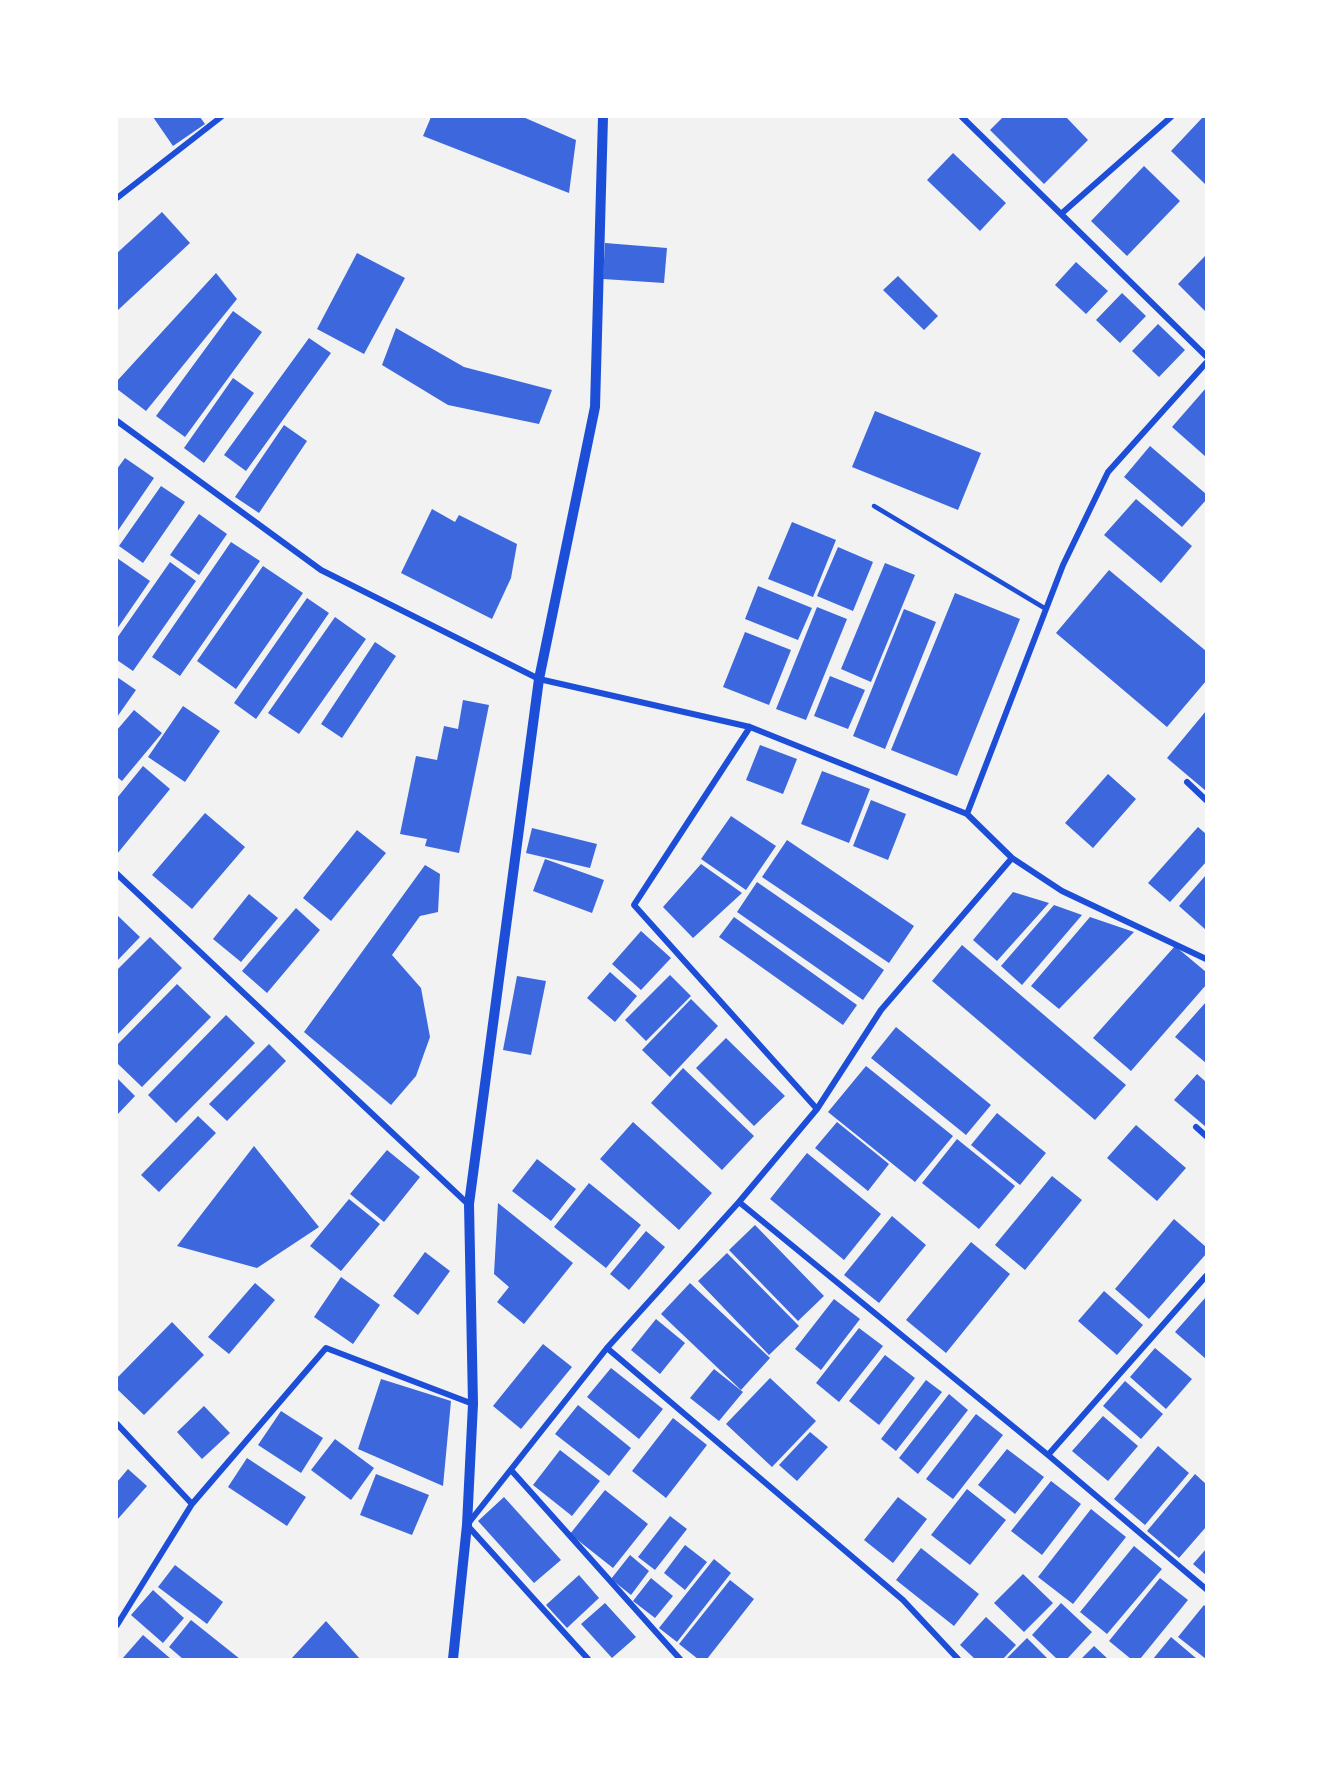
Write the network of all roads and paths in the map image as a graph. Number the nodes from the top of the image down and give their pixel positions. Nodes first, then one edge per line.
1 (221, 117) edge
2 (603, 117) edge
3 (962, 117) edge
4 (1171, 117) edge
5 (117, 198) edge
6 (1061, 214) junction
7 (1206, 356) edge
8 (1206, 363) edge
9 (117, 421) edge
10 (874, 506) dead end
11 (1046, 609) junction
12 (539, 680) junction
13 (750, 727) junction
14 (1187, 782) dead end
15 (1206, 800) edge
16 (967, 814) junction
17 (1011, 858) junction
18 (117, 873) edge
19 (1206, 959) edge
20 (816, 1109) junction
21 (1196, 1127) dead end
22 (1206, 1136) edge
23 (739, 1202) junction
24 (469, 1204) junction
25 (1206, 1276) edge
26 (607, 1347) junction
27 (473, 1404) junction
28 (117, 1424) edge
29 (1048, 1455) junction
30 (511, 1470) junction
31 (192, 1504) junction
32 (467, 1525) junction
33 (1206, 1588) edge
34 (117, 1625) edge
35 (453, 1659) edge
36 (588, 1659) edge
37 (680, 1659) edge
38 (958, 1659) edge

1 - 5 street
2 - 12 street
3 - 6 street
4 - 6 street
6 - 7 street
8 - 11 street
9 - 12 street
10 - 11 lane
11 - 16 street
12 - 13 street
12 - 24 street
13 - 16 street
13 - 20 street
14 - 15 street
16 - 17 street
17 - 19 street
17 - 20 street
18 - 24 street
20 - 23 street
21 - 22 street
23 - 26 street
23 - 29 street
24 - 27 street
25 - 29 street
26 - 30 street
26 - 38 street
27 - 31 street
27 - 32 street
28 - 31 street
29 - 33 street
30 - 32 street
30 - 37 street
31 - 34 street
32 - 35 street
32 - 36 street

